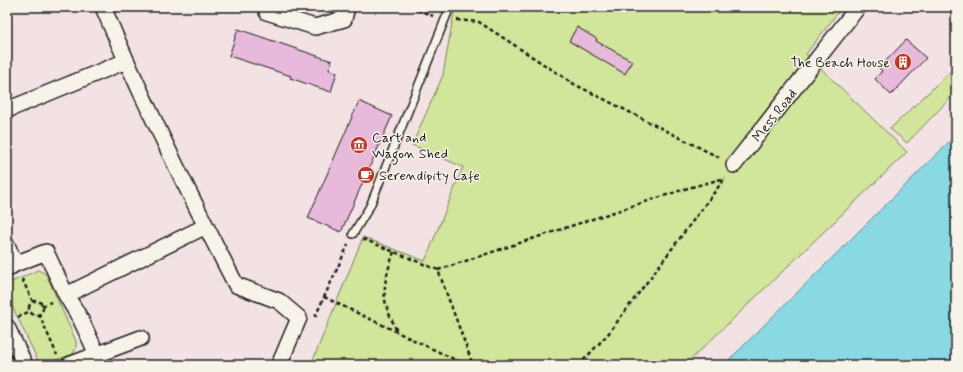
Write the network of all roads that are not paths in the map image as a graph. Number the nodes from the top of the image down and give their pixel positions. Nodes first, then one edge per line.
1 (103, 7) edge
2 (347, 7) edge
3 (450, 7) edge
4 (858, 7) edge
5 (267, 12) dead end
6 (126, 61) junction
7 (7, 110) edge
8 (734, 166) road end
9 (206, 226) junction
10 (353, 234) road end
11 (7, 245) edge
12 (11, 266) edge
13 (66, 295) junction
14 (7, 327) edge
15 (141, 338) dead end
16 (97, 354) junction
17 (64, 361) edge
18 (25, 365) edge
19 (279, 365) edge

1 - 6 street
2 - 5 street
3 - 10 lane
4 - 8 street, Mess Road
6 - 7 street
6 - 9 street
9 - 13 street
9 - 19 street
11 - 12 street
12 - 13 street
13 - 16 street
14 - 18 street
15 - 16 street
16 - 17 street

